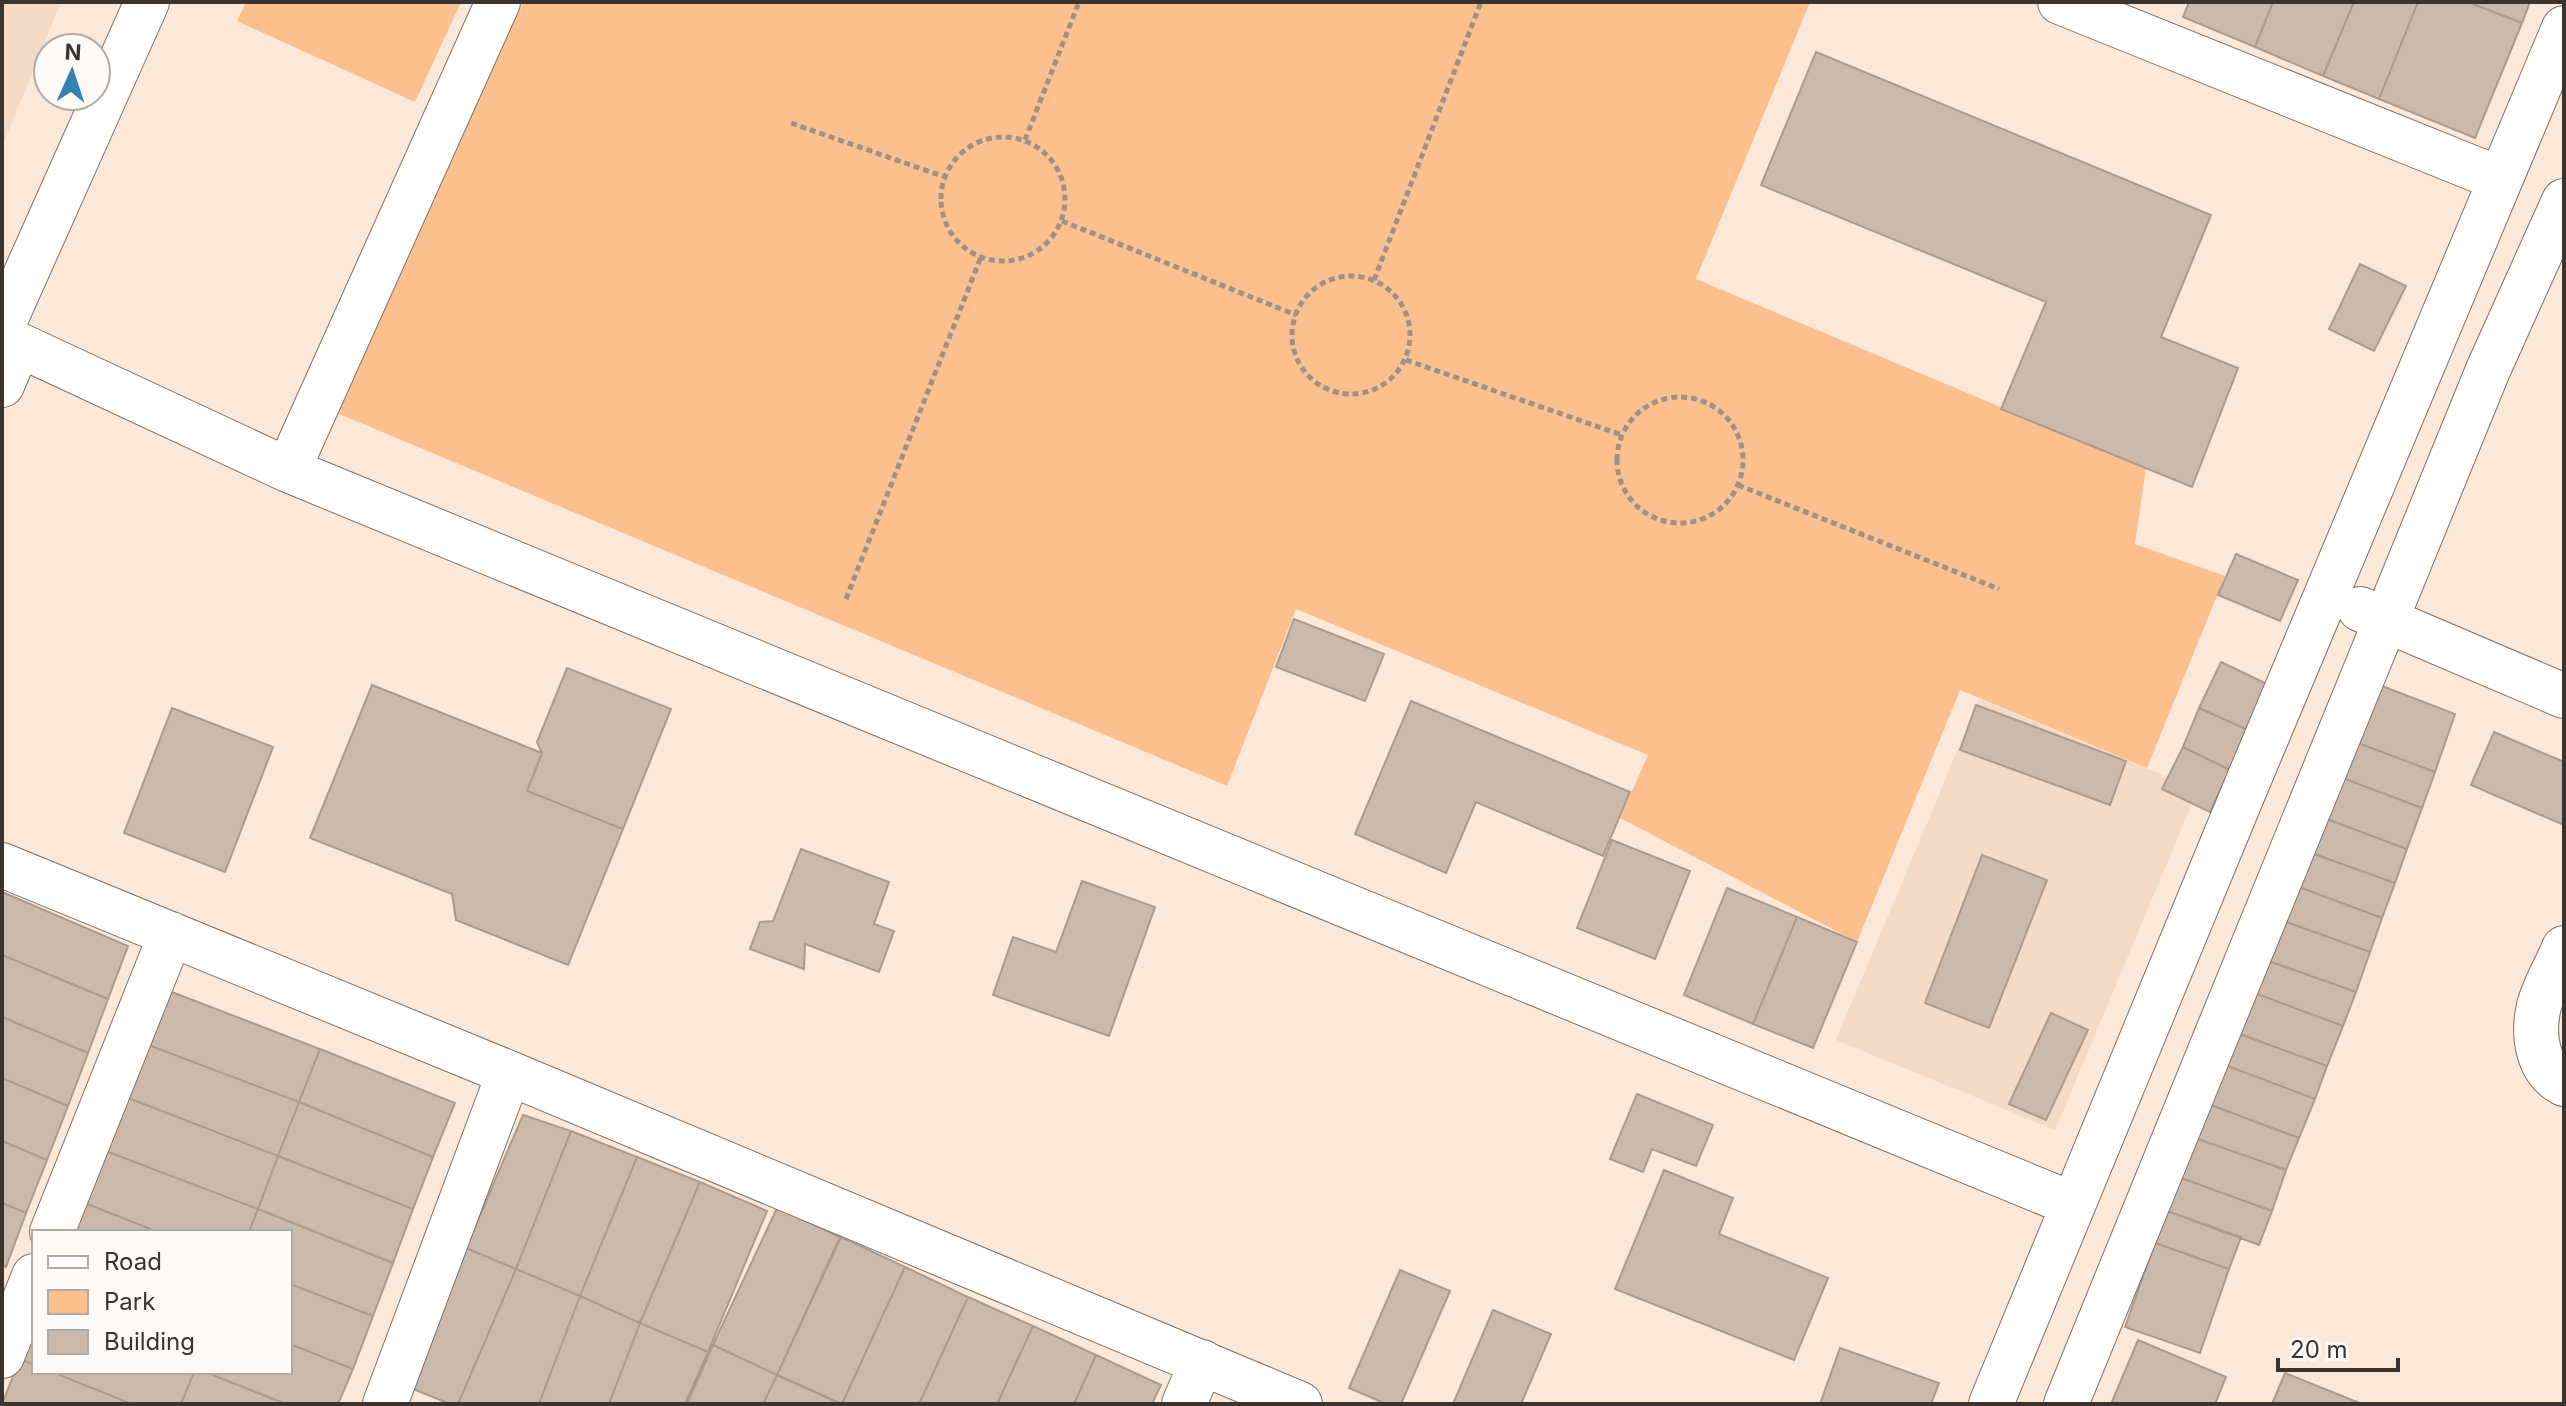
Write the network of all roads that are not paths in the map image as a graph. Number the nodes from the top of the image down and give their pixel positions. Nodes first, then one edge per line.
1 (147, 2) edge
2 (498, 2) edge
3 (2060, 2) edge
4 (2153, 20) edge
5 (2564, 28) edge
6 (2500, 179) junction
7 (2563, 208) edge
8 (8, 336) edge
9 (2431, 347) junction
10 (2488, 370) junction
11 (2, 385) edge
12 (288, 470) junction
13 (2326, 594) junction
14 (2385, 620) junction
15 (2564, 696) edge
16 (2, 865) edge
17 (171, 934) junction
18 (2564, 948) edge
19 (509, 1073) junction
20 (2564, 1084) edge
21 (2073, 1203) junction
22 (2138, 1229) junction
23 (53, 1230) edge
24 (32, 1281) edge
25 (2, 1356) edge
26 (1202, 1362) junction
27 (385, 1404) edge
28 (1184, 1404) edge
29 (1300, 1404) edge
30 (1991, 1404) edge
31 (2066, 1404) edge

1 - 8 street
2 - 12 street
3 - 4 street
4 - 6 street
5 - 6 street
6 - 9 street
7 - 10 street
8 - 11 street
8 - 12 street
9 - 10 street
9 - 13 street
10 - 14 street
12 - 21 street
13 - 14 street
13 - 21 street
14 - 15 street
14 - 22 street
16 - 17 street
17 - 19 street
17 - 23 street
18 - 20 street
19 - 26 street
19 - 27 street
21 - 22 street
21 - 22 street
21 - 30 street
22 - 31 street
24 - 25 street
26 - 28 street
26 - 29 street

